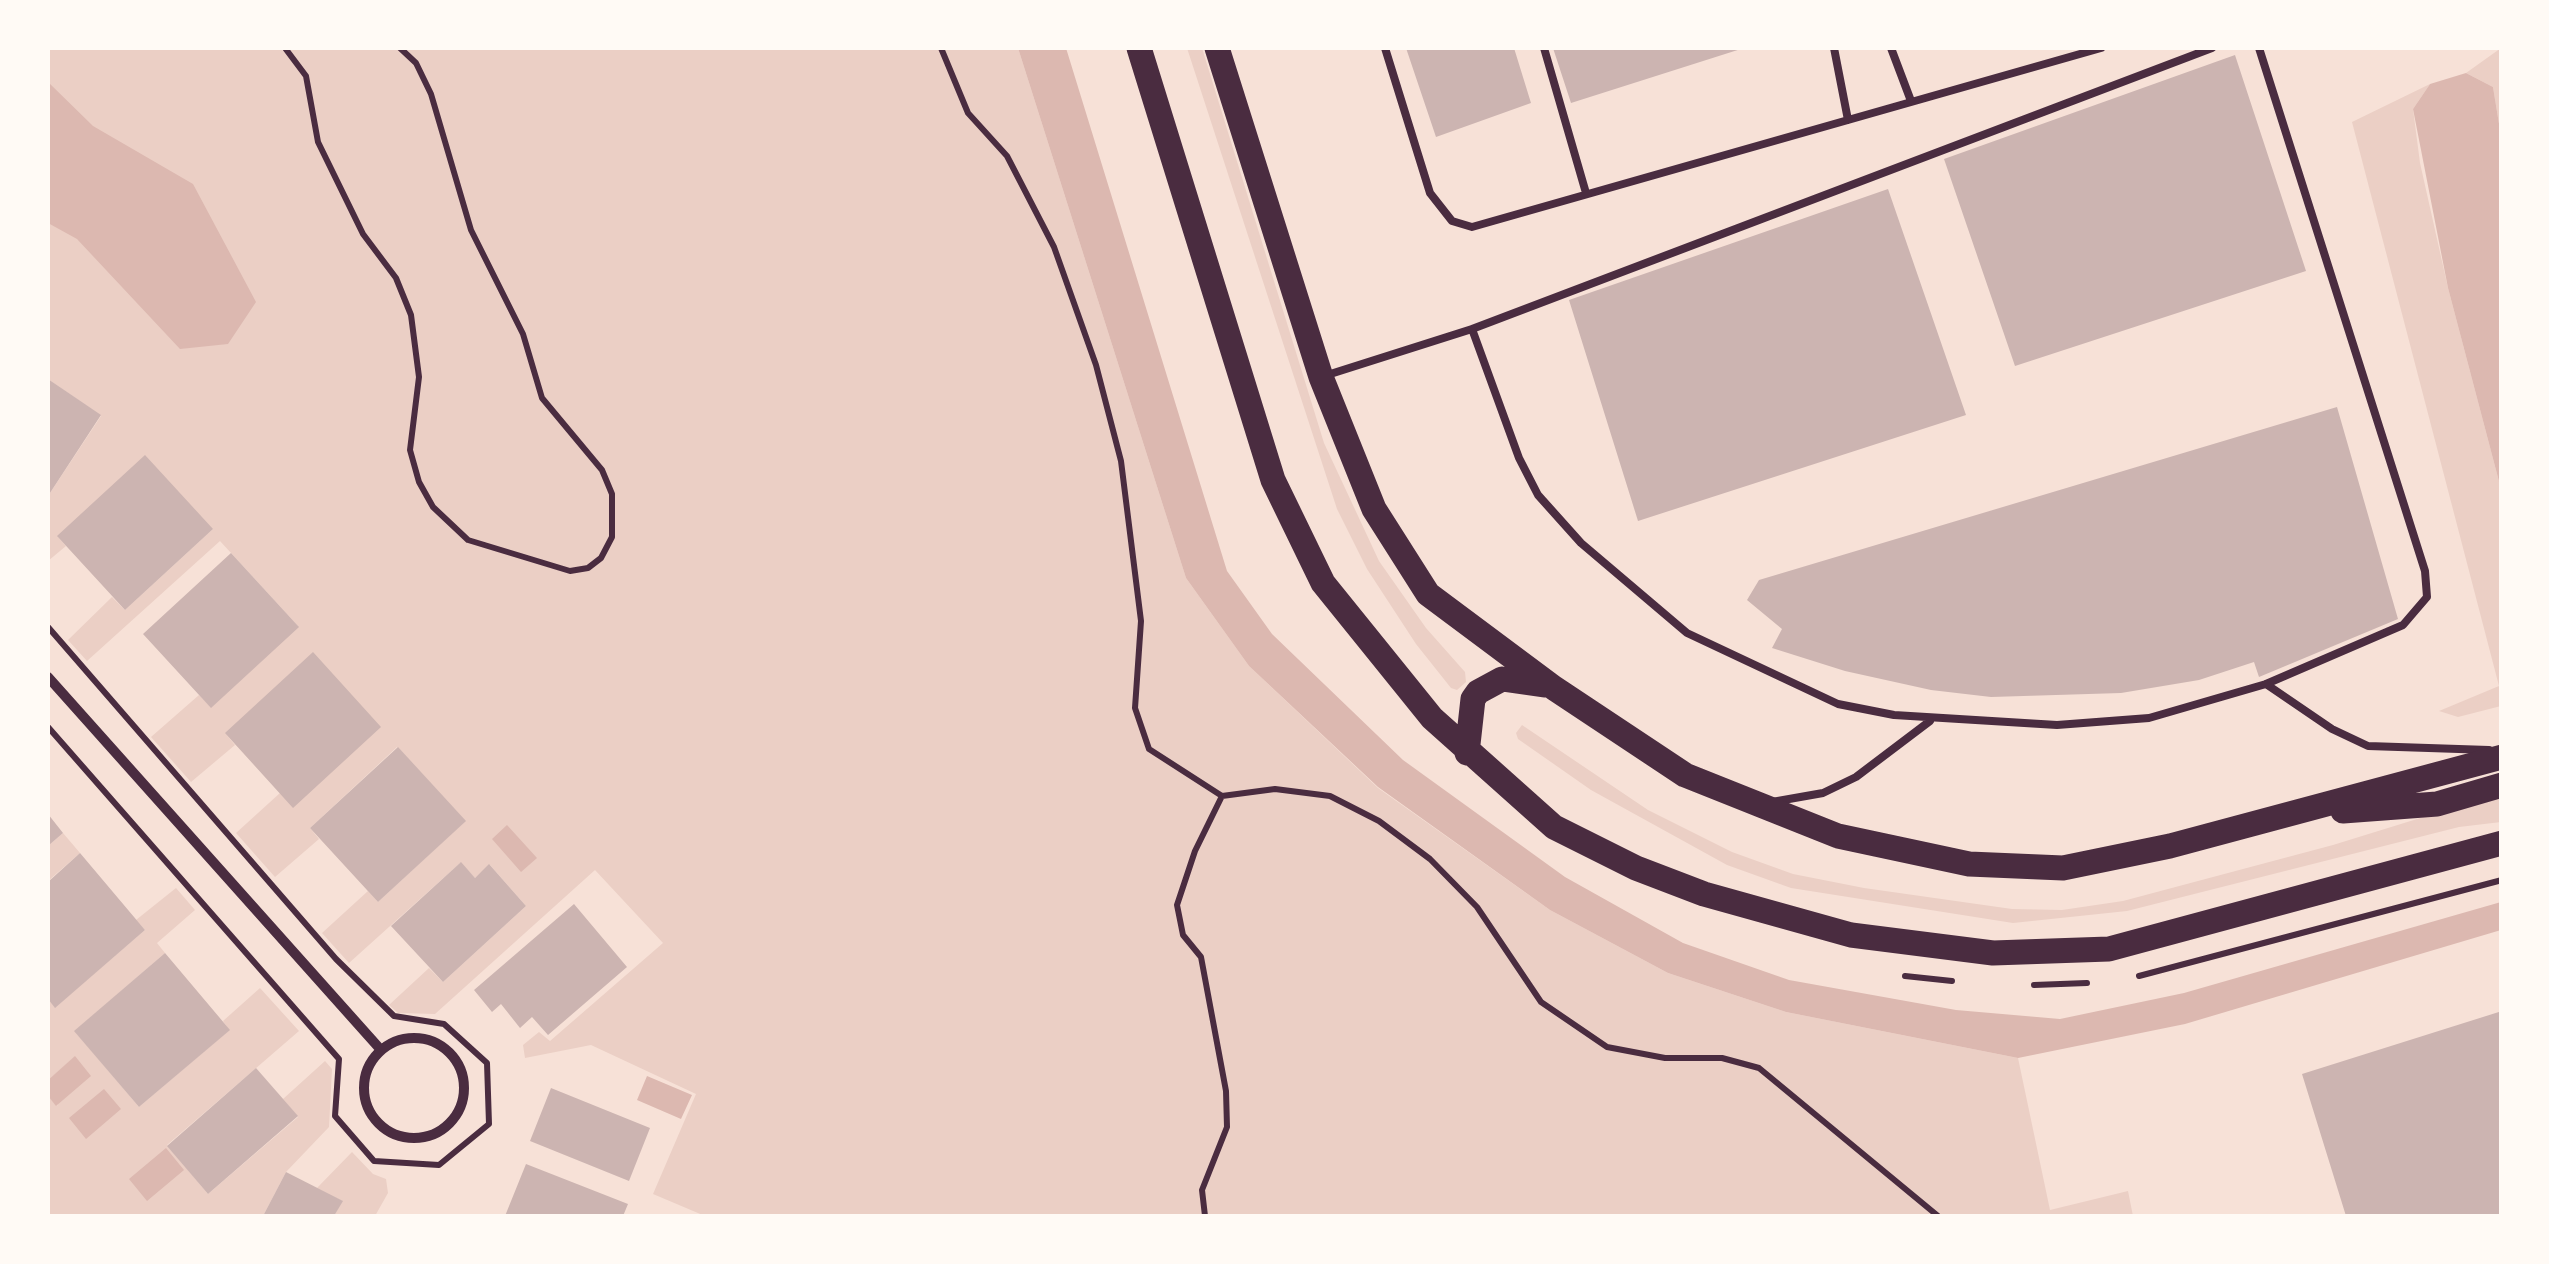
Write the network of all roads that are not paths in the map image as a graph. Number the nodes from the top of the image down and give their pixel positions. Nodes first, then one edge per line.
1 (1138, 48) edge
2 (1217, 48) edge
3 (1385, 48) edge
4 (1544, 48) edge
5 (1834, 48) edge
6 (1891, 48) edge
7 (2102, 48) edge
8 (2212, 48) edge
9 (2259, 48) edge
10 (1911, 100) junction
11 (1848, 120) junction
12 (1586, 193) junction
13 (1472, 329) junction
14 (1321, 376) junction
15 (48, 677) edge
16 (2266, 684) junction
17 (1554, 688) junction
18 (1930, 720) junction
19 (1467, 753) junction
20 (2502, 754) edge
21 (2502, 785) edge
22 (1753, 805) junction
23 (2278, 816) junction
24 (2502, 843) edge
25 (382, 1050) junction

1 - 19 main road
2 - 14 main road
3 - 12 lane
4 - 12 lane
5 - 11 lane
6 - 10 lane
7 - 10 lane
8 - 13 lane
9 - 16 lane
10 - 11 lane
11 - 12 lane
13 - 14 lane
13 - 18 lane
14 - 17 main road
15 - 25 street
16 - 18 lane
16 - 20 lane
17 - 19 main road
17 - 22 main road
18 - 22 lane
19 - 24 main road
20 - 23 main road
21 - 23 main road
22 - 23 main road
25 - 25 street

